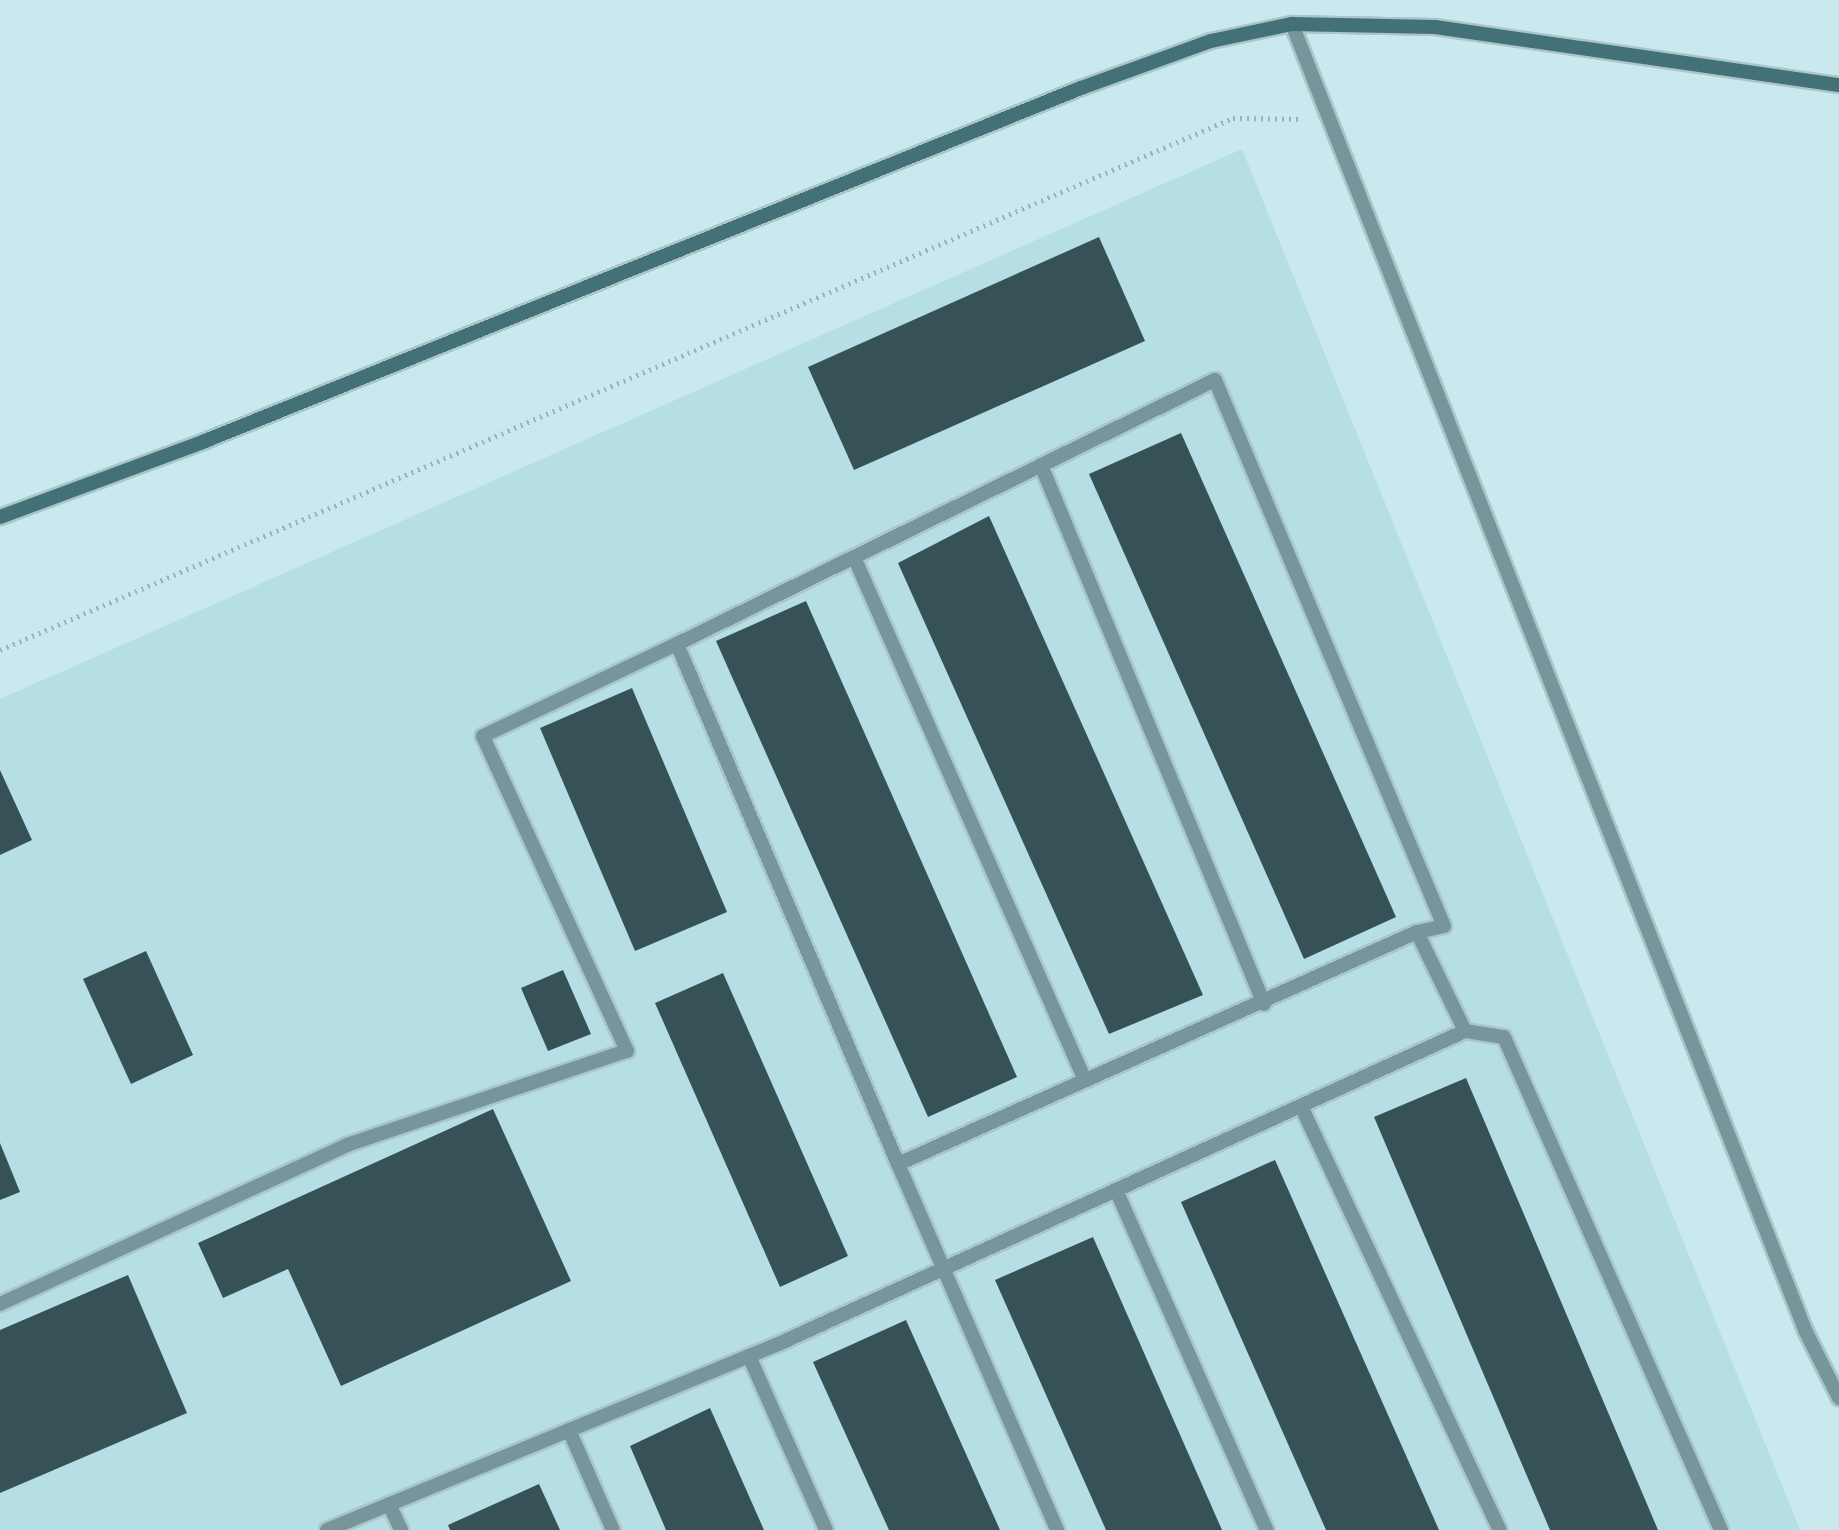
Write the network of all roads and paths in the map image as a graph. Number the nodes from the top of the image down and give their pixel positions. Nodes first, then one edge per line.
1 (1292, 24) junction
2 (1839, 85) edge
3 (1329, 120) junction
4 (1041, 466) junction
5 (0, 517) edge
6 (854, 557) junction
7 (677, 644) junction
8 (0, 650) edge
9 (1417, 932) junction
10 (1264, 1004) junction
11 (1465, 1031) junction
12 (1084, 1077) junction
13 (1301, 1106) junction
14 (898, 1164) junction
15 (1116, 1190) junction
16 (943, 1269) junction
17 (0, 1304) edge
18 (749, 1356) junction
19 (1839, 1398) edge
20 (569, 1430) junction
21 (389, 1504) junction
22 (327, 1530) edge
23 (401, 1530) edge
24 (613, 1530) edge
25 (826, 1530) edge
26 (1057, 1530) edge
27 (1267, 1530) edge
28 (1500, 1530) edge
29 (1721, 1530) edge

1 - 2 street
1 - 3 street
1 - 5 street
3 - 8 path
3 - 19 street
4 - 6 street
4 - 9 street
4 - 10 street
6 - 7 street
6 - 12 street
7 - 14 street
7 - 17 street
9 - 10 street
9 - 11 street
10 - 12 street
11 - 13 street
11 - 29 street
12 - 14 street
13 - 15 street
13 - 28 street
14 - 16 street
15 - 16 street
15 - 27 street
16 - 18 street
16 - 26 street
18 - 20 street
18 - 25 street
20 - 21 street
20 - 24 street
21 - 22 street
21 - 23 street

